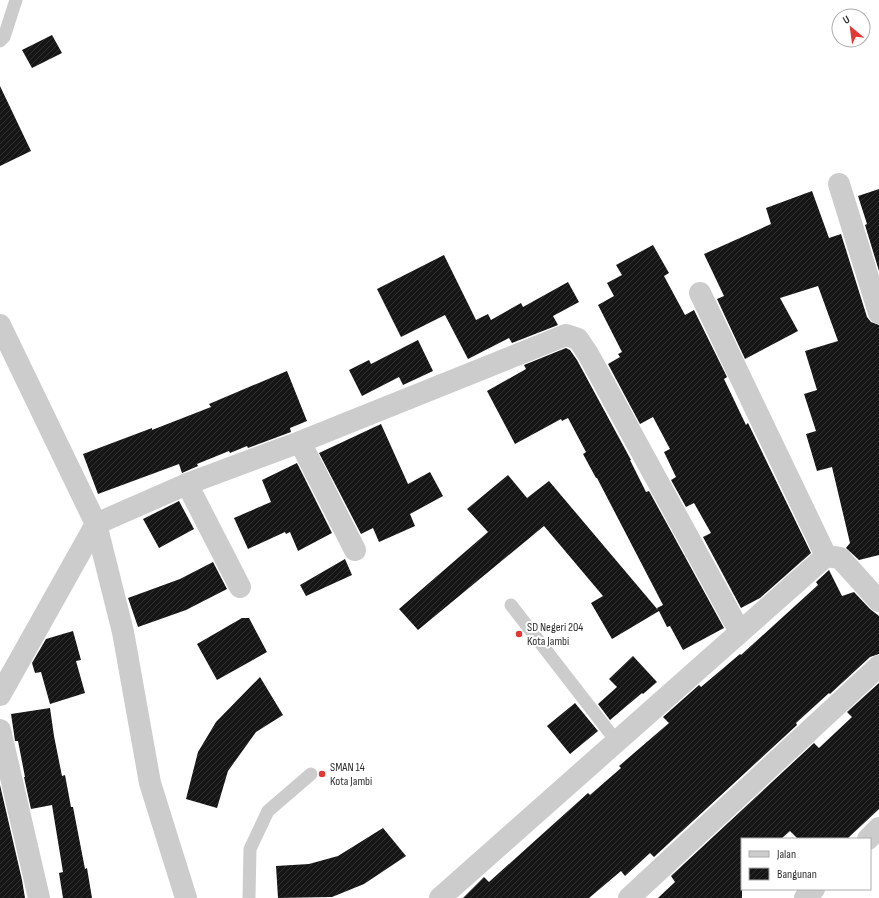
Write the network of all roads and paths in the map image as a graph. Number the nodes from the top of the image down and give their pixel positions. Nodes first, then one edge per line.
1 (16, 0) edge
2 (0, 41) edge
3 (838, 184) dead end
4 (700, 293) dead end
5 (879, 313) edge
6 (0, 325) edge
7 (300, 442) junction
8 (187, 484) junction
9 (96, 524) junction
10 (355, 550) dead end
11 (826, 556) junction
12 (240, 587) dead end
13 (879, 601) edge
14 (511, 605) dead end
15 (740, 632) junction
16 (879, 666) edge
17 (0, 695) edge
18 (0, 730) edge
19 (617, 742) junction
20 (311, 774) dead end
21 (879, 828) edge
22 (869, 838) edge
23 (813, 890) edge
24 (39, 898) edge
25 (186, 898) edge
26 (249, 898) edge
27 (440, 898) edge
28 (629, 898) edge
29 (805, 898) edge

1 - 2 lane
3 - 5 street
4 - 11 street
6 - 9 street
7 - 8 street
7 - 10 street
7 - 15 street
8 - 9 street
8 - 12 street
9 - 17 street
9 - 25 street
11 - 13 street
11 - 15 street
14 - 19 lane
15 - 19 street
16 - 28 street
18 - 24 street
19 - 27 street
20 - 26 lane
21 - 22 street
23 - 29 street

